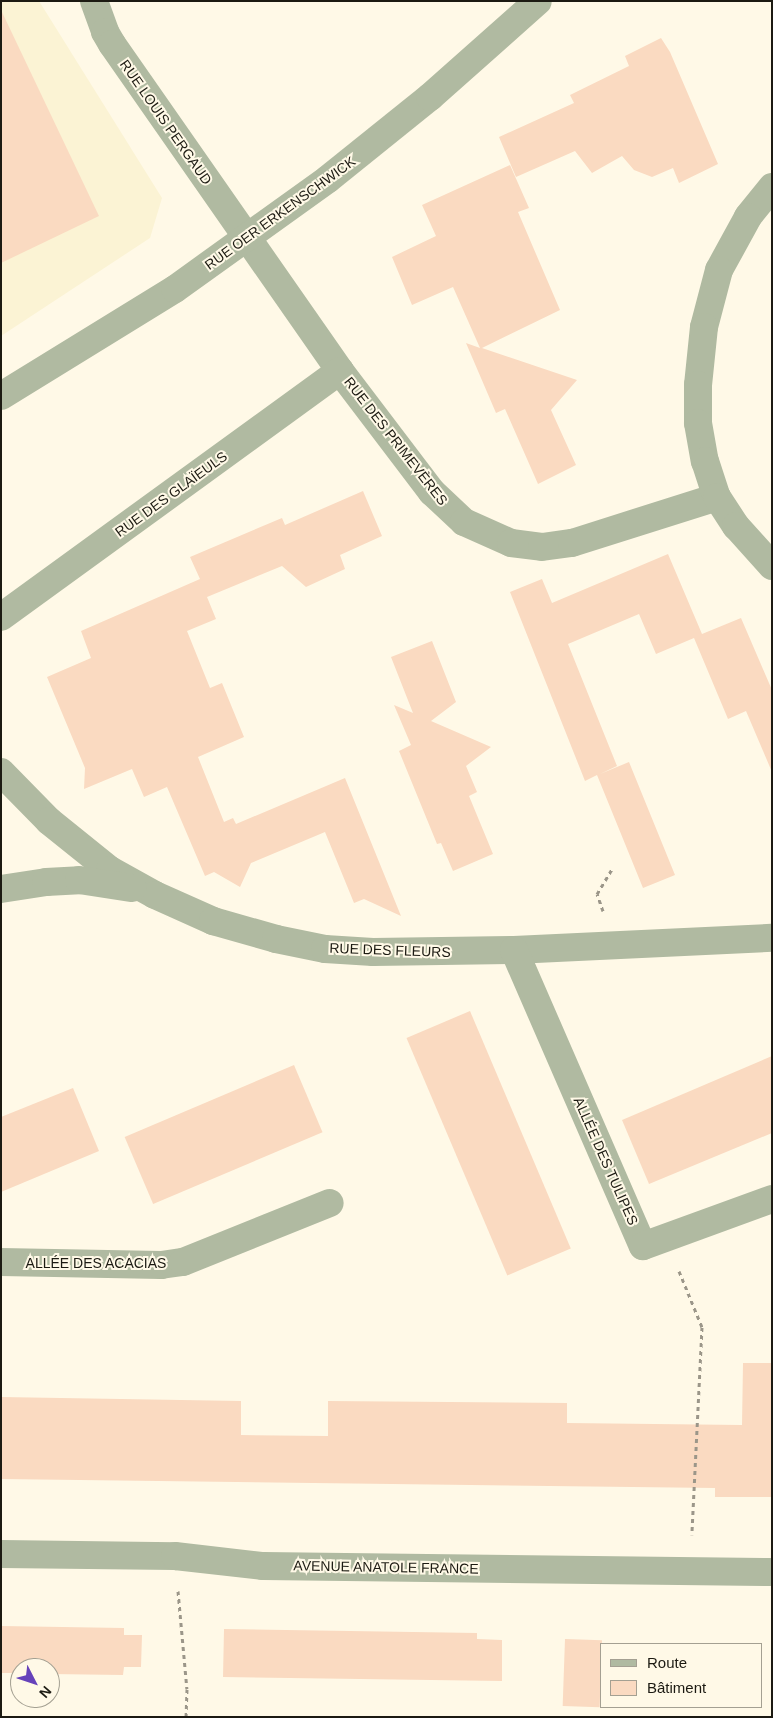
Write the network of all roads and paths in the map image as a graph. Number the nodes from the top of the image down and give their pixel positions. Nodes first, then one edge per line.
1 (94, 1) edge
2 (538, 1) edge
3 (772, 187) edge
4 (247, 238) junction
5 (340, 371) junction
6 (1, 396) edge
7 (717, 497) junction
8 (772, 566) edge
9 (1, 617) edge
10 (1, 772) edge
11 (612, 869) dead end
12 (1, 890) edge
13 (155, 895) junction
14 (772, 938) edge
15 (616, 945) junction
16 (514, 950) junction
17 (772, 1199) edge
18 (330, 1203) dead end
19 (665, 1238) junction
20 (1, 1262) edge
21 (1, 1554) edge
22 (175, 1556) junction
23 (690, 1571) junction
24 (772, 1572) edge
25 (186, 1717) edge

1 - 4 street, RUE LOUIS PERGAUD
2 - 4 street, RUE OER ERKENSCHWICK
3 - 7 street
4 - 5 street, RUE DES PRIMEVÈRES
4 - 6 street, RUE OER ERKENSCHWICK
5 - 7 street, RUE DES PRIMEVÈRES
5 - 9 street, RUE DES GLAÏEULS
7 - 8 street
10 - 13 street, RUE DES FLEURS
11 - 15 path
12 - 13 street
13 - 16 street, RUE DES FLEURS
14 - 15 street, RUE DES FLEURS
15 - 16 street, RUE DES FLEURS
16 - 19 street, ALLÉE DES TULIPES
17 - 19 street, ALLÉE DES TULIPES
18 - 20 street, ALLÉE DES ACACIAS
19 - 23 path
21 - 22 street, AVENUE ANATOLE FRANCE
22 - 23 street, AVENUE ANATOLE FRANCE
22 - 25 path
23 - 24 street, AVENUE ANATOLE FRANCE

